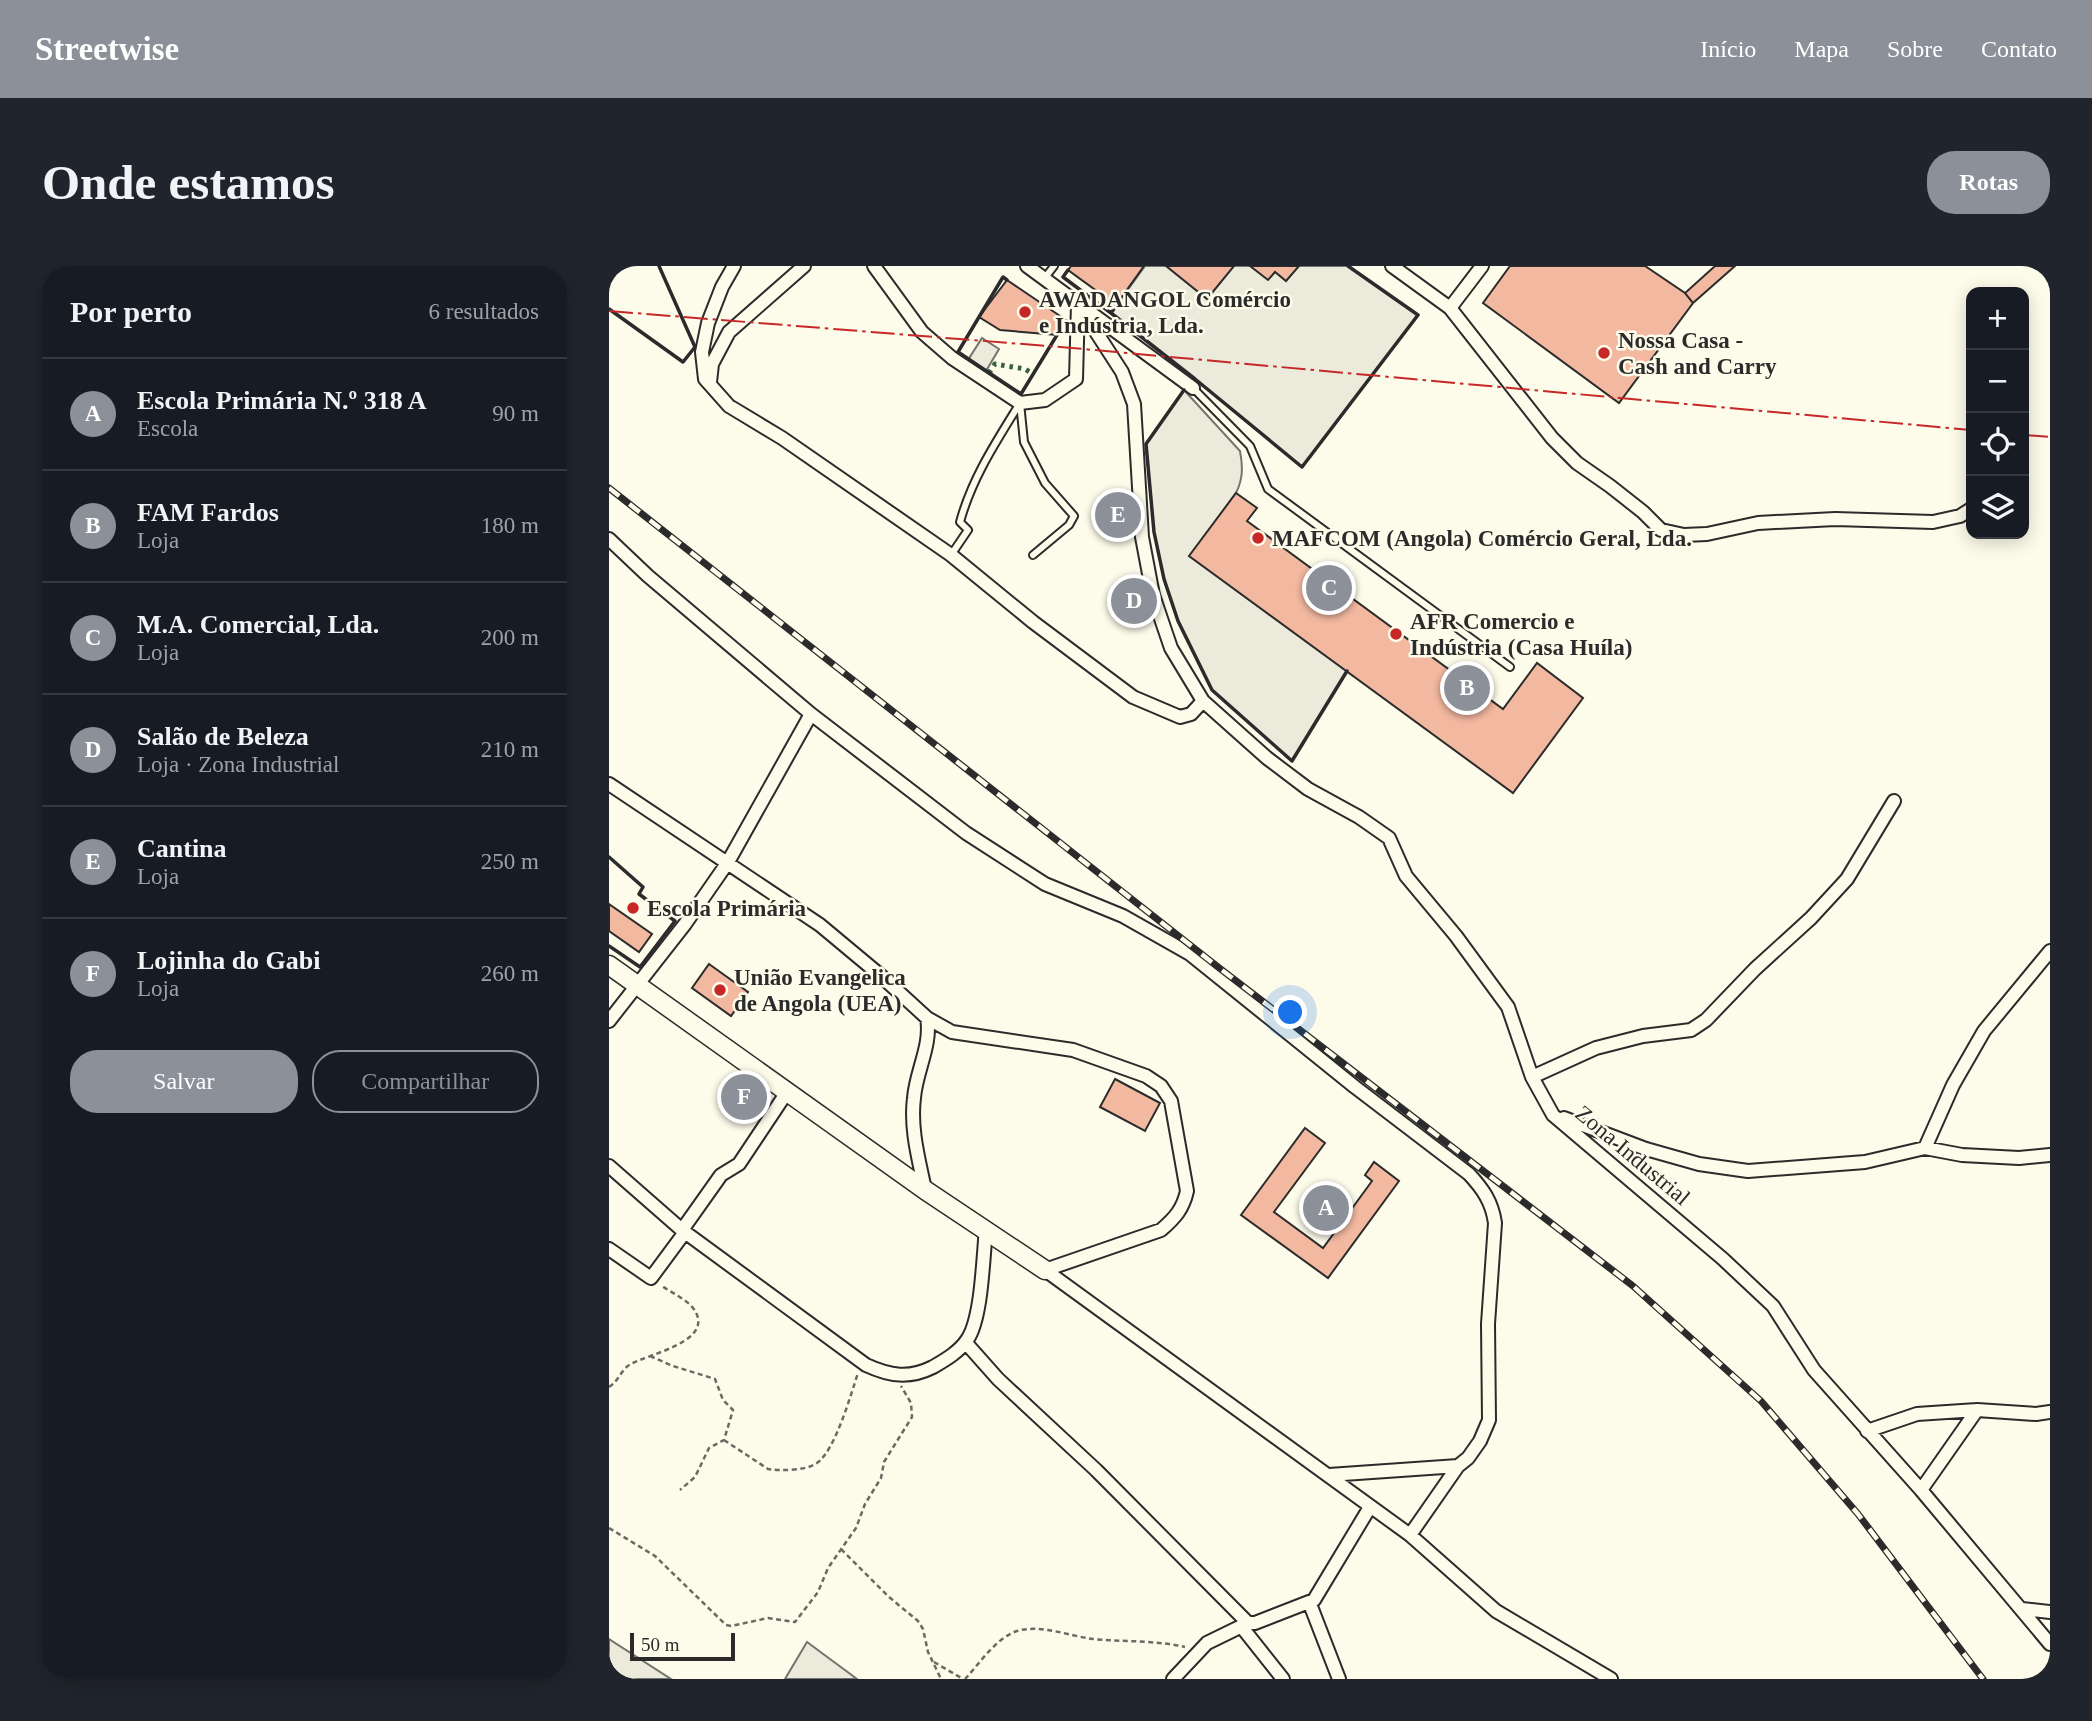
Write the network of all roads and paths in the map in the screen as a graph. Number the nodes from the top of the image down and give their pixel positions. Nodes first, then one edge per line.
1 (734, 266) edge
2 (804, 266) edge
3 (874, 266) edge
4 (1027, 266) edge
5 (1053, 266) edge
6 (1392, 266) edge
7 (1482, 266) edge
8 (1044, 279) junction
9 (1078, 304) junction
10 (1450, 308) junction
11 (709, 386) junction
12 (1193, 388) joint
13 (1020, 403) junction
14 (1966, 512) edge
15 (609, 539) edge
16 (951, 555) junction
17 (1033, 555) dead end
18 (1510, 667) dead end
19 (1203, 701) junction
20 (811, 714) junction
21 (609, 783) edge
22 (1894, 801) dead end
23 (728, 862) junction
24 (2050, 951) edge
25 (609, 964) edge
26 (638, 985) junction
27 (927, 1018) junction
28 (609, 1021) edge
29 (1532, 1077) junction
30 (787, 1092) junction
31 (1553, 1115) junction
32 (1925, 1148) junction
33 (2050, 1155) edge
34 (609, 1166) edge
35 (925, 1190) junction
36 (986, 1229) junction
37 (683, 1231) junction
38 (609, 1250) edge
39 (1045, 1270) junction
40 (651, 1279) junction
41 (966, 1343) junction
42 (650, 1356) junction
43 (862, 1361) junction
44 (894, 1375) junction
45 (609, 1387) edge
46 (1977, 1410) junction
47 (2050, 1412) edge
48 (1867, 1431) junction
49 (724, 1440) junction
50 (1458, 1466) junction
51 (1329, 1475) junction
52 (680, 1490) dead end
53 (1921, 1490) junction
54 (1370, 1507) junction
55 (609, 1528) edge
56 (1410, 1535) junction
57 (841, 1549) junction
58 (1310, 1604) junction
59 (2022, 1609) junction
60 (2050, 1612) edge
61 (1245, 1625) junction
62 (2050, 1644) edge
63 (1199, 1650) junction
64 (934, 1661) junction
65 (941, 1679) edge
66 (964, 1679) edge
67 (1173, 1679) edge
68 (1283, 1679) edge
69 (1339, 1679) edge
70 (1611, 1679) edge

1 - 11 street
2 - 11 street
3 - 13 street
4 - 8 street
5 - 8 lane
6 - 10 street
7 - 10 street
8 - 9 street
9 - 12 street
9 - 13 street
9 - 19 street, Zona Industrial
10 - 14 street
11 - 16 street
12 - 18 lane
13 - 16 lane
13 - 17 lane
15 - 20 street
16 - 19 street
19 - 29 street, Zona Industrial
20 - 23 street
20 - 50 street
21 - 23 street
22 - 29 street
23 - 26 street
23 - 27 street
24 - 32 street
25 - 26 street
26 - 28 street
26 - 30 street
27 - 35 street
27 - 39 street
29 - 31 street, Zona Industrial
30 - 35 street
30 - 37 street
31 - 32 street
31 - 48 street, Zona Industrial
32 - 33 street
34 - 37 street
35 - 36 street
36 - 39 street
36 - 41 street
37 - 40 street
37 - 43 street
38 - 40 street
39 - 51 street
40 - 42 path
41 - 44 street
41 - 61 street
42 - 45 path
42 - 49 path
43 - 44 street
43 - 49 path
44 - 57 path
46 - 47 street
46 - 48 street
46 - 53 street
48 - 53 street, Zona Industrial
49 - 52 path
50 - 51 street
50 - 56 street
51 - 54 street
53 - 59 street, Zona Industrial
54 - 56 street
54 - 58 street
55 - 57 path
56 - 70 street
57 - 64 path
58 - 61 street
58 - 69 street
59 - 60 street
59 - 62 street, Zona Industrial
61 - 63 street
61 - 68 street
63 - 66 path
63 - 67 street
64 - 65 path
64 - 66 path

